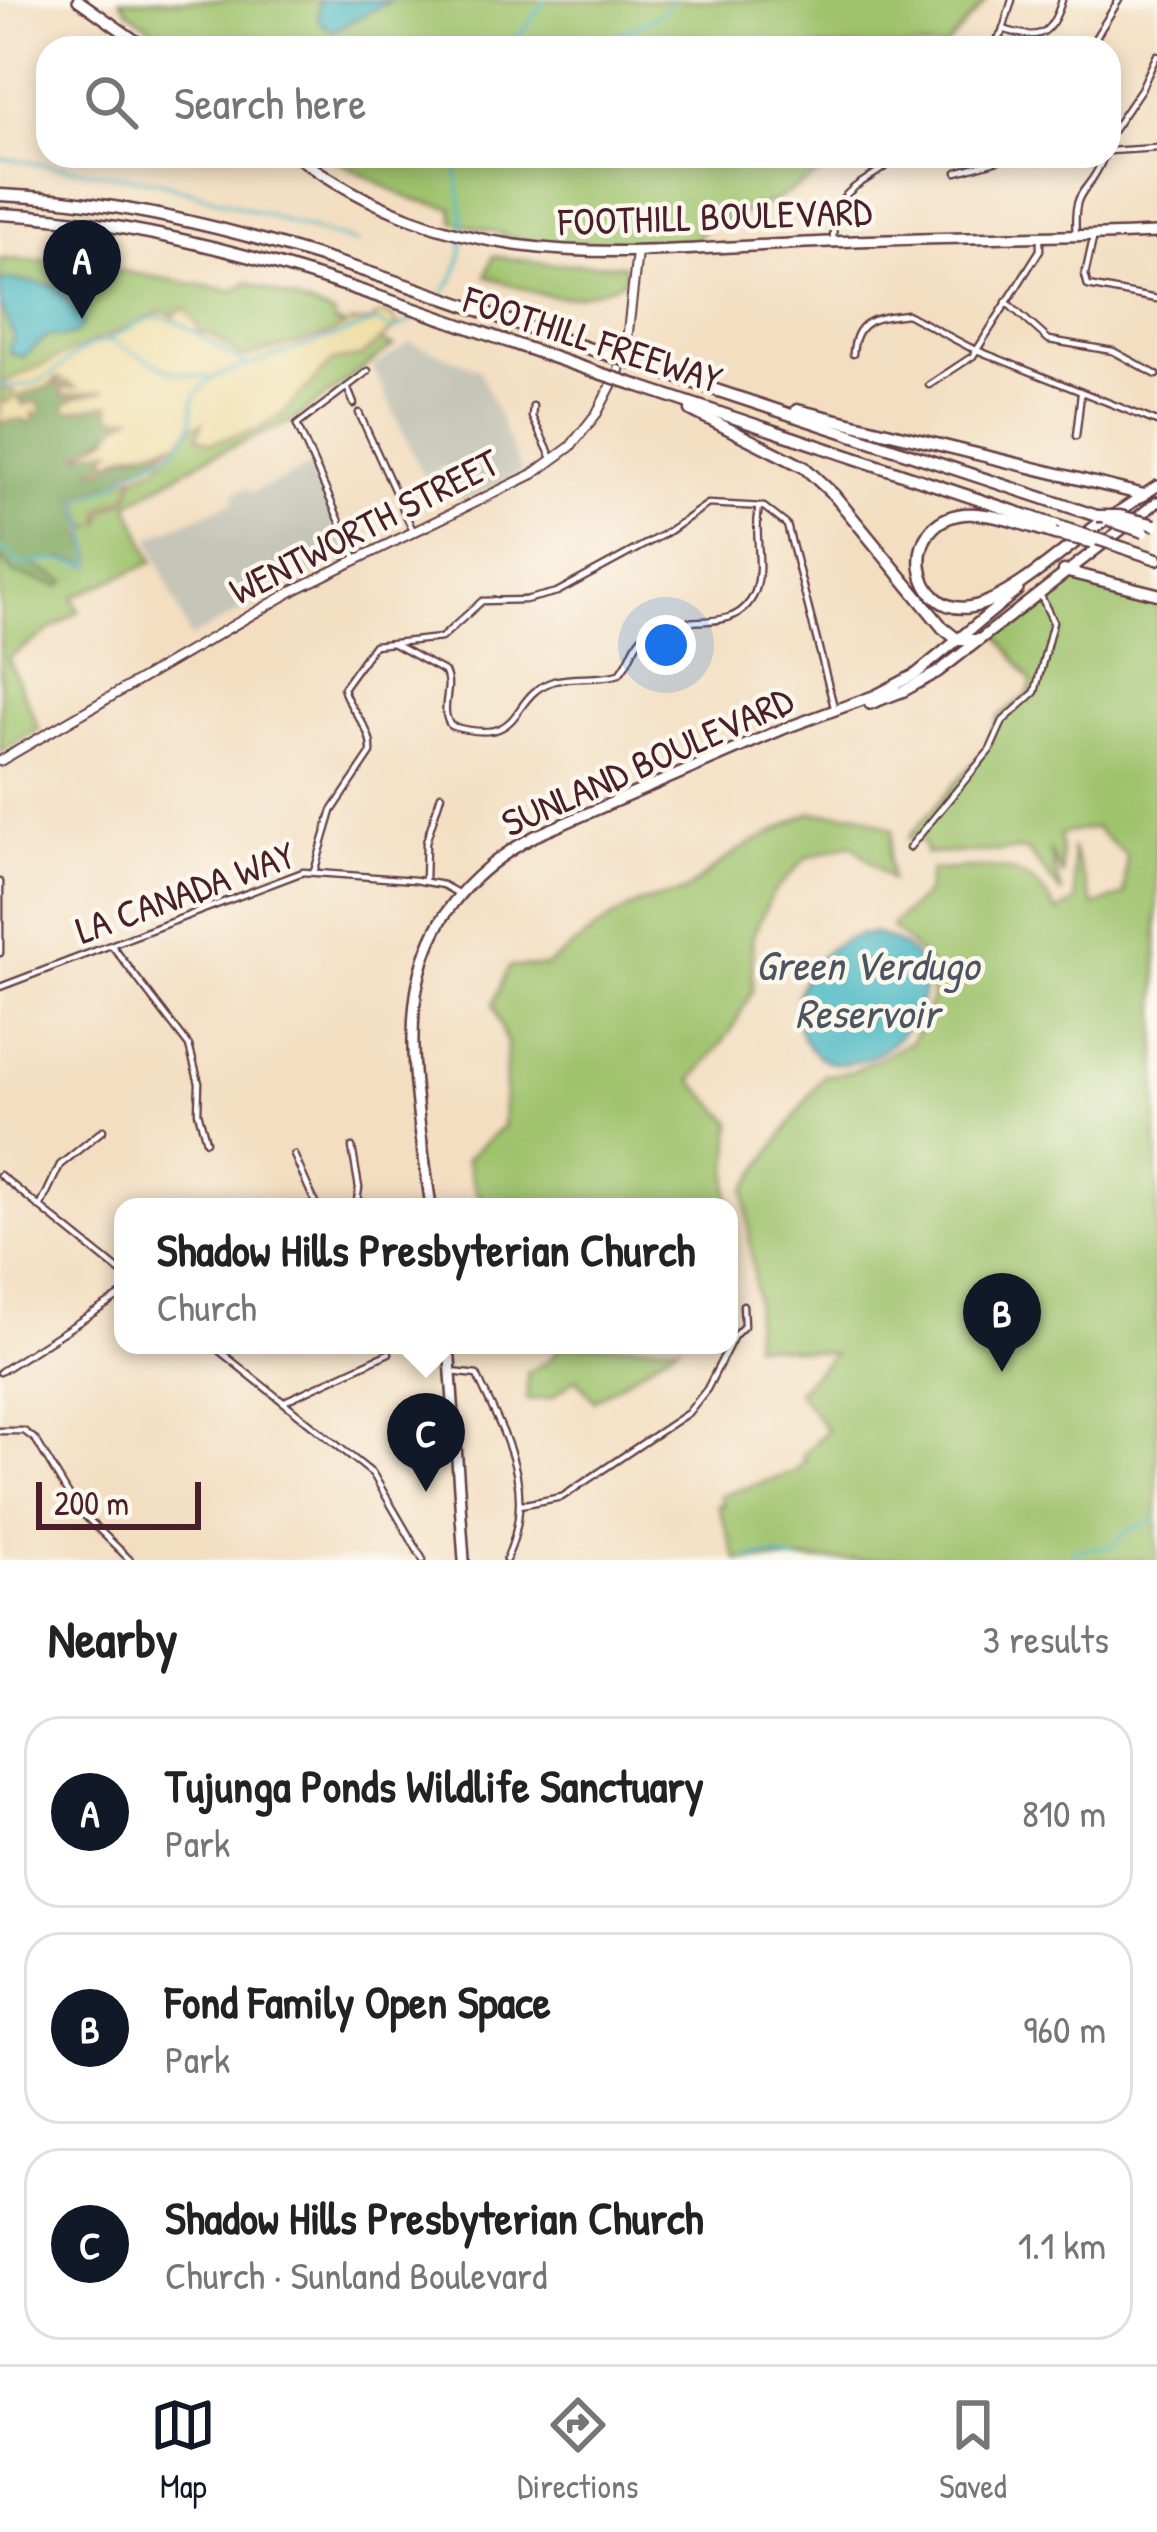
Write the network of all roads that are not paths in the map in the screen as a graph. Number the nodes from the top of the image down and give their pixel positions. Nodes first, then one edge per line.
1 (78, 0) edge
2 (1012, 0) edge
3 (1062, 0) edge
4 (1119, 0) edge
5 (1003, 29) junction
6 (129, 36) edge
7 (999, 36) edge
8 (1096, 36) edge
9 (1157, 55) edge
10 (1121, 119) edge
11 (1157, 148) edge
12 (1121, 152) edge
13 (316, 168) edge
14 (881, 168) edge
15 (971, 168) edge
16 (1098, 168) edge
17 (957, 172) dead end
18 (0, 195) edge
19 (0, 214) edge
20 (1157, 233) edge
21 (1094, 236) junction
22 (1076, 237) junction
23 (1040, 238) junction
24 (833, 242) junction
25 (637, 252) junction
26 (1157, 299) edge
27 (1006, 302) junction
28 (977, 350) junction
29 (853, 354) dead end
30 (368, 371) dead end
31 (1157, 375) edge
32 (929, 385) dead end
33 (639, 386) junction
34 (701, 386) junction
35 (346, 387) junction
36 (1082, 393) junction
37 (354, 404) dead end
38 (533, 406) dead end
39 (359, 413) dead end
40 (1157, 422) edge
41 (1076, 436) dead end
42 (553, 460) junction
43 (1157, 486) edge
44 (1144, 495) junction
45 (1157, 502) edge
46 (759, 506) junction
47 (1093, 518) junction
48 (1153, 530) edge
49 (1059, 531) junction
50 (413, 533) junction
51 (1157, 559) edge
52 (358, 560) junction
53 (1064, 571) junction
54 (1038, 592) junction
55 (1157, 594) edge
56 (958, 640) junction
57 (977, 640) junction
58 (391, 642) junction
59 (836, 712) junction
60 (0, 761) edge
61 (441, 795) dead end
62 (909, 848) dead end
63 (314, 872) junction
64 (0, 882) edge
65 (425, 882) junction
66 (461, 895) junction
67 (2, 912) edge
68 (111, 945) junction
69 (0, 952) edge
70 (0, 987) edge
71 (103, 1130) dead end
72 (206, 1141) dead end
73 (352, 1147) dead end
74 (294, 1155) dead end
75 (0, 1175) edge
76 (313, 1198) edge
77 (357, 1198) edge
78 (430, 1198) edge
79 (40, 1207) junction
80 (114, 1267) edge
81 (114, 1300) edge
82 (742, 1305) dead end
83 (738, 1332) edge
84 (223, 1354) edge
85 (386, 1354) edge
86 (450, 1354) edge
87 (724, 1354) edge
88 (0, 1372) edge
89 (452, 1372) junction
90 (283, 1401) junction
91 (0, 1431) edge
92 (520, 1505) junction
93 (130, 1560) edge
94 (423, 1560) edge
95 (464, 1560) edge
96 (506, 1560) edge

1 - 6 main road
2 - 5 street
3 - 5 street
4 - 8 street
5 - 7 street
9 - 10 street
11 - 12 street
13 - 25 main road, FOOTHILL BOULEVARD
14 - 24 street
15 - 17 street
16 - 22 street
18 - 34 highway, FOOTHILL FREEWAY, bridge
19 - 33 highway, FOOTHILL FREEWAY, bridge
20 - 21 main road, FOOTHILL BOULEVARD
21 - 22 main road, FOOTHILL BOULEVARD
21 - 26 street
22 - 23 main road, FOOTHILL BOULEVARD
23 - 24 main road, FOOTHILL BOULEVARD
23 - 27 street
24 - 25 main road, FOOTHILL BOULEVARD
25 - 42 main road, WENTWORTH STREET
27 - 28 street
27 - 31 street
28 - 29 street
28 - 32 street
28 - 36 street
30 - 35 street
33 - 49 highway, FOOTHILL FREEWAY
33 - 56 highway
34 - 44 highway
34 - 47 highway, FOOTHILL FREEWAY
35 - 37 street
35 - 52 street
36 - 40 street
36 - 41 street
38 - 42 street
39 - 50 street
42 - 50 main road, WENTWORTH STREET
43 - 44 main road, SUNLAND BOULEVARD
44 - 47 main road, SUNLAND BOULEVARD
45 - 53 main road, SUNLAND BOULEVARD
46 - 58 street
46 - 58 street
46 - 59 street
47 - 48 highway, FOOTHILL FREEWAY, bridge
47 - 49 highway
47 - 56 main road, SUNLAND BOULEVARD
49 - 51 highway, bridge
50 - 52 main road, WENTWORTH STREET
52 - 60 main road, WENTWORTH STREET
53 - 54 main road, SUNLAND BOULEVARD
53 - 55 highway
54 - 57 main road, SUNLAND BOULEVARD
54 - 62 street
56 - 57 highway
56 - 59 main road, SUNLAND BOULEVARD
57 - 59 main road, SUNLAND BOULEVARD
58 - 63 street
59 - 66 main road, SUNLAND BOULEVARD
61 - 65 street
63 - 65 street, LA CANADA WAY
63 - 68 street, LA CANADA WAY
64 - 67 street
65 - 66 street, LA CANADA WAY
66 - 78 main road, SUNLAND BOULEVARD
67 - 69 street
68 - 70 street, LA CANADA WAY
68 - 72 street
71 - 79 street
73 - 77 street
74 - 76 street
75 - 79 street
79 - 80 street
81 - 88 street
82 - 83 street
84 - 90 street
85 - 90 street
86 - 89 main road
87 - 92 street
89 - 92 street
89 - 95 main road
90 - 94 street
91 - 93 street
92 - 96 street

